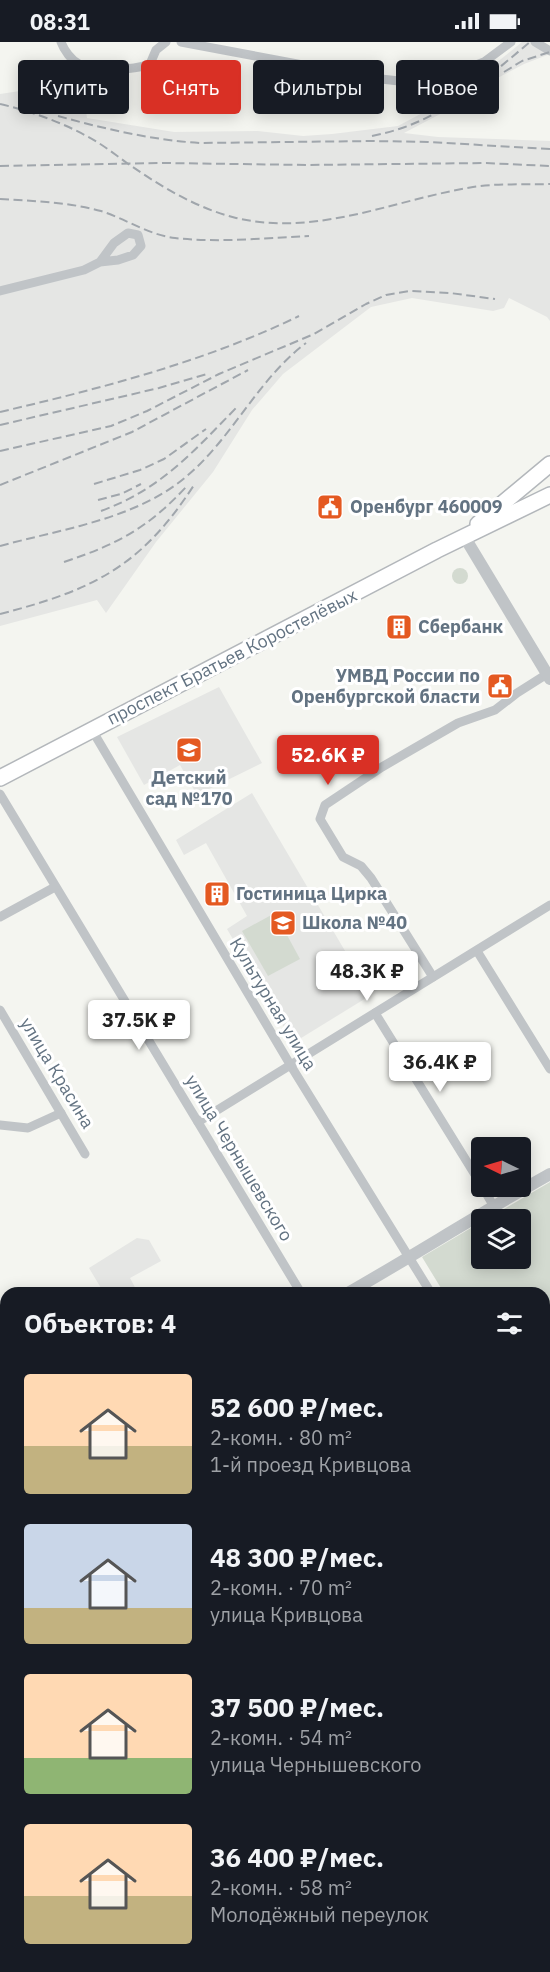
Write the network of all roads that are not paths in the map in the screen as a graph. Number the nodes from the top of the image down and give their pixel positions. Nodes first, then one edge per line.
1 (60, 42) edge
2 (166, 42) edge
3 (181, 42) edge
4 (511, 42) edge
5 (535, 42) edge
6 (550, 51) edge
7 (100, 262) dead end
8 (0, 291) edge
9 (550, 464) edge
10 (550, 495) edge
11 (464, 536) junction
12 (549, 677) edge
13 (92, 730) junction
14 (0, 778) edge
15 (0, 794) edge
16 (55, 887) junction
17 (550, 905) edge
18 (0, 918) edge
19 (477, 951) junction
20 (433, 977) junction
21 (0, 1010) edge
22 (375, 1013) junction
23 (291, 1066) junction
24 (550, 1069) edge
25 (61, 1113) junction
26 (198, 1122) junction
27 (0, 1125) edge
28 (85, 1154) dead end
29 (471, 1168) edge
30 (550, 1174) edge
31 (488, 1197) edge
32 (493, 1205) junction
33 (410, 1257) junction
34 (297, 1287) edge
35 (358, 1287) edge
36 (428, 1287) edge

1 - 2 street
3 - 4 street
5 - 6 street
7 - 8 street
9 - 11 main road, проспект Братьев Коростелёвых
10 - 11 main road, проспект Братьев Коростелёвых
11 - 12 street
11 - 13 main road, проспект Братьев Коростелёвых
12 - 20 street
13 - 14 main road, проспект Братьев Коростелёвых
13 - 23 street, Культурная улица
15 - 16 street, улица Чернышевского
16 - 18 street
16 - 26 street, улица Чернышевского
17 - 19 street
19 - 20 street
19 - 24 street
20 - 22 street
21 - 25 street, улица Красина
22 - 23 street
22 - 29 street
23 - 26 street
23 - 33 street, Культурная улица
25 - 27 street
25 - 28 street, улица Красина
26 - 34 street, улица Чернышевского
30 - 32 street
31 - 32 street
32 - 33 street
33 - 35 street
33 - 36 street, Культурная улица

